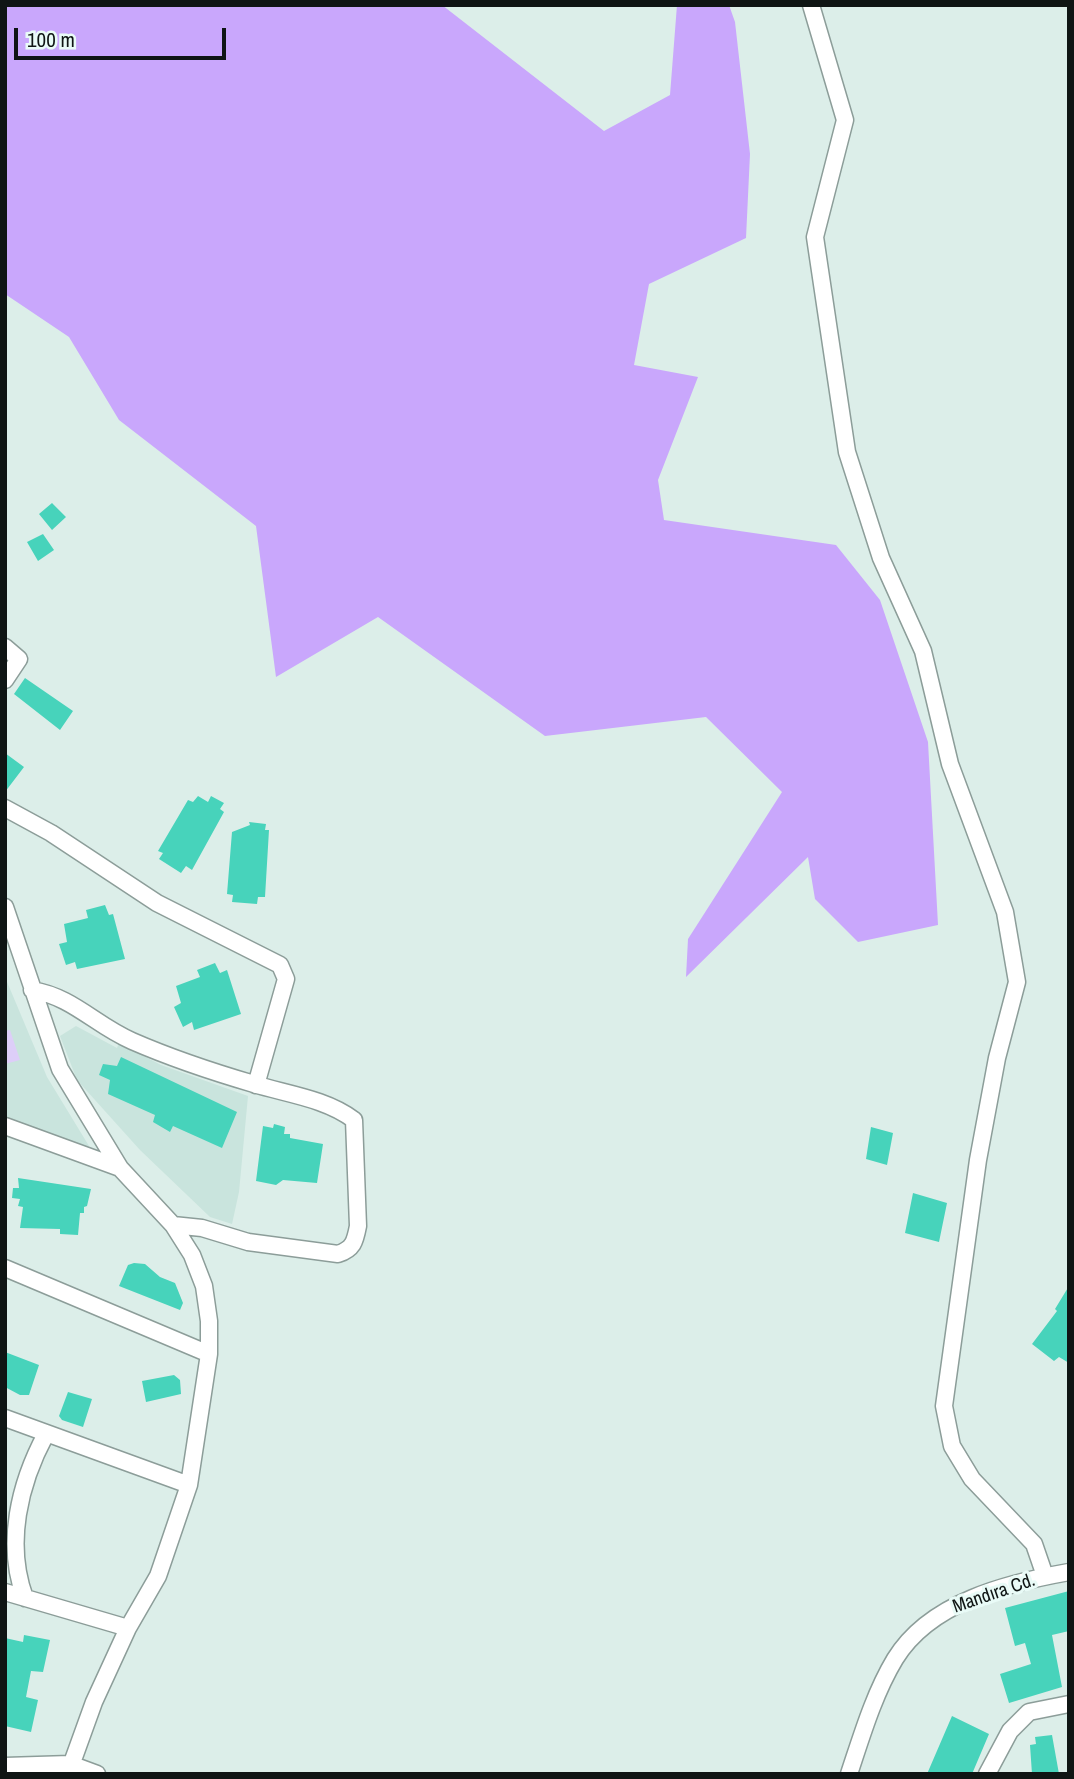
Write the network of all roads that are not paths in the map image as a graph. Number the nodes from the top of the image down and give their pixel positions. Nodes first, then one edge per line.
1 (811, 5) edge
2 (5, 647) edge
3 (5, 680) edge
4 (5, 808) edge
5 (5, 907) edge
6 (32, 990) junction
7 (256, 1085) junction
8 (5, 1126) edge
9 (120, 1168) junction
10 (173, 1225) junction
11 (5, 1268) edge
12 (209, 1354) junction
13 (5, 1418) edge
14 (46, 1434) junction
15 (190, 1485) junction
16 (1069, 1572) edge
17 (1045, 1576) junction
18 (5, 1592) edge
19 (25, 1598) junction
20 (128, 1628) junction
21 (1069, 1704) edge
22 (5, 1766) edge
23 (69, 1769) edge
24 (97, 1774) edge
25 (849, 1774) edge
26 (987, 1774) edge

1 - 17 street
2 - 3 street
4 - 7 street
5 - 6 street
6 - 7 street
6 - 9 street
7 - 10 street
8 - 9 street
9 - 10 street
10 - 12 street
11 - 12 street
12 - 15 street
13 - 14 street
14 - 15 street
14 - 19 street
15 - 20 street
16 - 17 street, Mandıra Cd.
17 - 25 street, Mandıra Cd.
18 - 19 street
19 - 20 street
20 - 23 street
21 - 26 street
22 - 23 street
23 - 24 street

